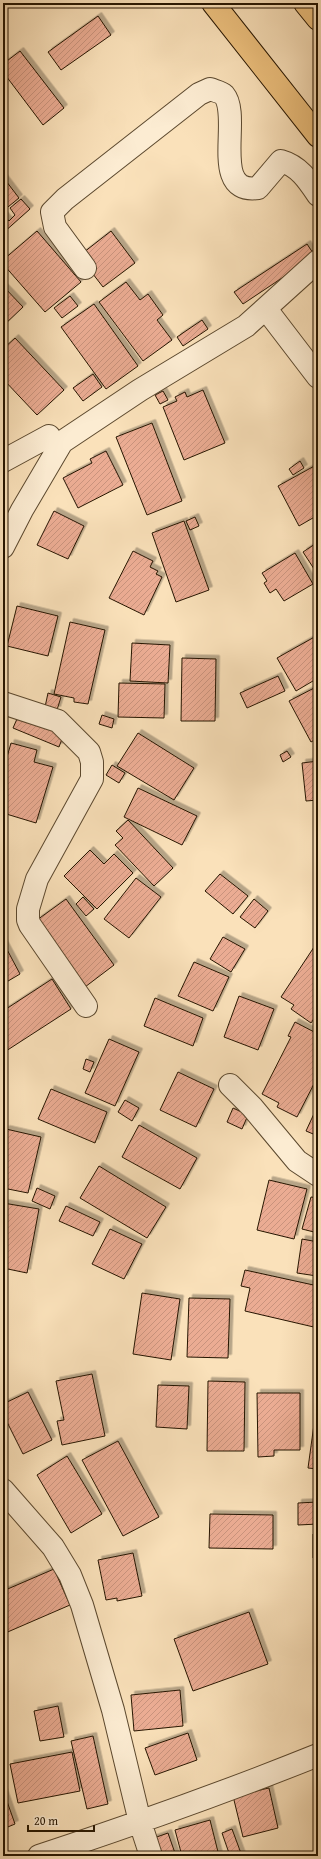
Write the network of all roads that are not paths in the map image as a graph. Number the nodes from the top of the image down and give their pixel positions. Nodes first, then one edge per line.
1 (213, 3) edge
2 (306, 3) edge
3 (318, 19) edge
4 (318, 136) edge
5 (318, 195) edge
6 (318, 261) edge
7 (86, 268) dead end
8 (266, 309) junction
9 (318, 378) edge
10 (49, 436) dead end
11 (3, 461) edge
12 (3, 547) edge
13 (3, 703) edge
14 (86, 1006) dead end
15 (230, 1085) dead end
16 (318, 1175) edge
17 (3, 1490) edge
18 (318, 1755) edge
19 (140, 1822) junction
20 (39, 1856) edge
21 (151, 1856) edge

1 - 4 highway
2 - 3 highway
5 - 7 street
6 - 8 street
8 - 9 street
8 - 12 street
10 - 11 street
13 - 14 street
15 - 16 street
17 - 19 street
18 - 19 street
19 - 20 street
19 - 21 street

